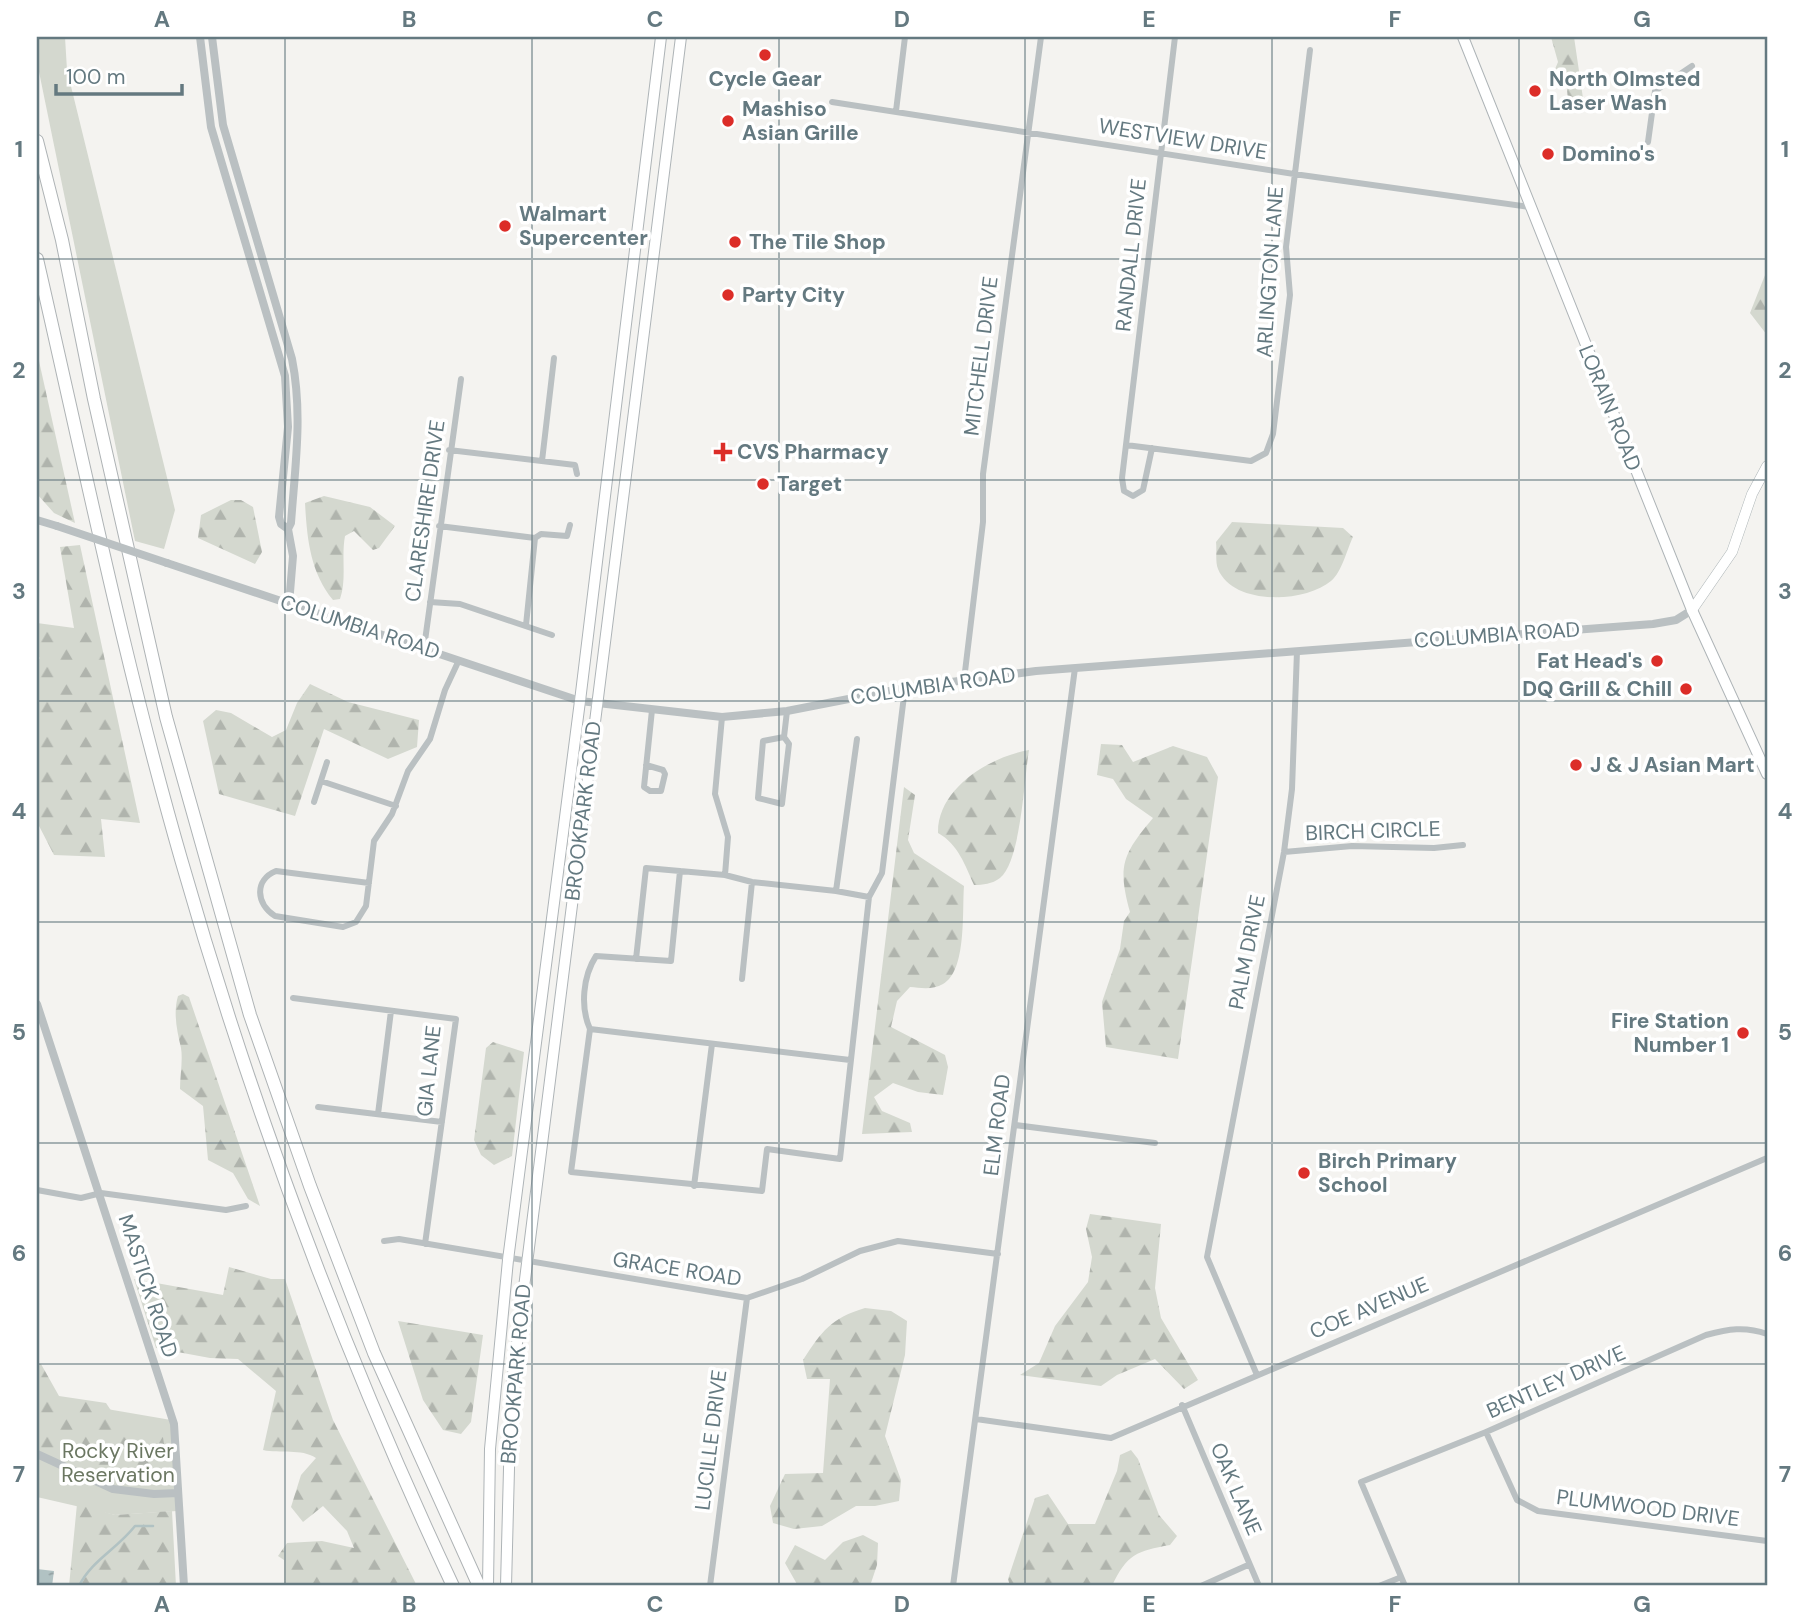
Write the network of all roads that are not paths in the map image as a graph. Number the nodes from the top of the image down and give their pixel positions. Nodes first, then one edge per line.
1 (200, 37) edge
2 (212, 37) edge
3 (661, 37) edge
4 (681, 37) edge
5 (905, 37) edge
6 (1041, 37) edge
7 (1175, 37) edge
8 (1463, 37) edge
9 (1310, 50) dead end
10 (1692, 65) dead end
11 (832, 102) dead end
12 (896, 111) junction
13 (1028, 132) junction
14 (37, 141) edge
15 (1648, 142) dead end
16 (1160, 152) junction
17 (1294, 174) junction
18 (1529, 207) junction
19 (37, 259) edge
20 (554, 358) dead end
21 (461, 379) dead end
22 (1126, 445) junction
23 (1152, 449) junction
24 (449, 450) junction
25 (542, 461) junction
26 (1767, 466) edge
27 (577, 474) dead end
28 (37, 520) edge
29 (570, 525) dead end
30 (439, 526) junction
31 (288, 529) junction
32 (535, 538) junction
33 (430, 602) junction
34 (289, 604) junction
35 (1692, 610) junction
36 (526, 625) junction
37 (552, 635) dead end
38 (424, 648) junction
39 (1297, 651) junction
40 (459, 660) junction
41 (1074, 668) junction
42 (964, 680) junction
43 (905, 688) junction
44 (580, 701) junction
45 (596, 702) junction
46 (652, 710) junction
47 (787, 710) junction
48 (722, 717) junction
49 (784, 737) junction
50 (857, 739) dead end
51 (327, 761) dead end
52 (646, 765) junction
53 (1767, 774) edge
54 (321, 781) junction
55 (314, 802) dead end
56 (396, 806) junction
57 (1463, 845) dead end
58 (1284, 852) junction
59 (680, 871) junction
60 (725, 875) junction
61 (752, 882) junction
62 (369, 883) junction
63 (836, 891) junction
64 (869, 897) junction
65 (636, 959) junction
66 (742, 979) dead end
67 (293, 998) dead end
68 (37, 1004) edge
69 (391, 1011) junction
70 (590, 1028) junction
71 (712, 1044) junction
72 (850, 1060) junction
73 (318, 1107) dead end
74 (378, 1114) junction
75 (442, 1122) junction
76 (1014, 1125) junction
77 (1155, 1143) dead end
78 (1767, 1158) edge
79 (694, 1186) junction
80 (37, 1190) edge
81 (101, 1193) junction
82 (246, 1206) dead end
83 (384, 1241) dead end
84 (425, 1244) junction
85 (998, 1254) junction
86 (508, 1260) junction
87 (526, 1262) junction
88 (747, 1298) junction
89 (1767, 1334) edge
90 (1257, 1375) junction
91 (1182, 1405) junction
92 (976, 1419) junction
93 (1486, 1432) junction
94 (37, 1454) edge
95 (178, 1493) junction
96 (1767, 1541) edge
97 (1248, 1565) junction
98 (1399, 1578) junction
99 (184, 1586) edge
100 (453, 1586) edge
101 (479, 1586) edge
102 (488, 1586) edge
103 (506, 1586) edge
104 (710, 1586) edge
105 (953, 1586) edge
106 (1201, 1586) edge
107 (1259, 1586) edge
108 (1380, 1586) edge
109 (1405, 1586) edge

1 - 31 street
2 - 31 street
3 - 44 main road, BROOKPARK ROAD
4 - 45 main road, BROOKPARK ROAD
5 - 12 street
6 - 13 street, MITCHELL DRIVE
7 - 16 street, RANDALL DRIVE
8 - 18 main road, LORAIN ROAD
9 - 17 street, ARLINGTON LANE
10 - 15 street
11 - 12 street, WESTVIEW DRIVE
12 - 13 street, WESTVIEW DRIVE
13 - 16 street, WESTVIEW DRIVE
13 - 42 street, MITCHELL DRIVE
14 - 101 highway
16 - 17 street, WESTVIEW DRIVE
16 - 22 street, RANDALL DRIVE
17 - 18 street, WESTVIEW DRIVE
17 - 23 street, ARLINGTON LANE
18 - 35 main road, LORAIN ROAD
19 - 100 highway
20 - 25 street
21 - 24 street, CLARESHIRE DRIVE
22 - 23 street
22 - 23 street, RANDALL DRIVE
24 - 25 street
24 - 30 street, CLARESHIRE DRIVE
25 - 27 street
26 - 35 main road
28 - 34 street, COLUMBIA ROAD, bridge
29 - 32 street
30 - 32 street
30 - 33 street, CLARESHIRE DRIVE
31 - 34 street
32 - 36 street
33 - 36 street
33 - 38 street, CLARESHIRE DRIVE
34 - 38 street, COLUMBIA ROAD
35 - 39 street, COLUMBIA ROAD
35 - 53 main road, LORAIN ROAD
36 - 37 street
38 - 40 street, COLUMBIA ROAD
39 - 41 street, COLUMBIA ROAD
39 - 58 street, PALM DRIVE
40 - 44 street, COLUMBIA ROAD
40 - 56 street
41 - 42 street, COLUMBIA ROAD
41 - 76 street, ELM ROAD
42 - 43 street, COLUMBIA ROAD
43 - 47 street, COLUMBIA ROAD
43 - 64 street
44 - 45 street, COLUMBIA ROAD
44 - 86 main road, BROOKPARK ROAD
45 - 46 street, COLUMBIA ROAD
45 - 87 main road, BROOKPARK ROAD
46 - 48 street, COLUMBIA ROAD
46 - 52 street
47 - 48 street, COLUMBIA ROAD
47 - 49 street
48 - 60 street
49 - 49 street
50 - 63 street
51 - 54 street
52 - 52 street
54 - 55 street
54 - 56 street
56 - 62 street
57 - 58 street, BIRCH CIRCLE
58 - 90 street, PALM DRIVE
59 - 60 street
59 - 65 street
59 - 65 street
60 - 61 street
61 - 63 street
61 - 66 street
62 - 62 street
63 - 64 street
64 - 72 street
65 - 70 street
67 - 69 street, GIA LANE
68 - 81 street, MASTICK ROAD
69 - 74 street
69 - 75 street, GIA LANE
70 - 71 street
70 - 79 street
71 - 72 street
71 - 79 street
72 - 79 street
73 - 74 street
74 - 75 street
75 - 84 street, GIA LANE
76 - 77 street
76 - 85 street, ELM ROAD
78 - 90 street, COE AVENUE
80 - 81 street
81 - 82 street
81 - 95 street, MASTICK ROAD
83 - 84 street, GRACE ROAD
84 - 86 street, GRACE ROAD
85 - 88 street, GRACE ROAD
85 - 92 street, ELM ROAD
86 - 87 street, GRACE ROAD
86 - 102 main road, BROOKPARK ROAD
87 - 88 street, GRACE ROAD
87 - 103 main road, BROOKPARK ROAD
88 - 104 street, LUCILLE DRIVE
89 - 93 street, BENTLEY DRIVE
90 - 91 street, COE AVENUE
91 - 92 street, COE AVENUE
91 - 97 street, OAK LANE
92 - 105 street, ELM ROAD
93 - 96 street, PLUMWOOD DRIVE
93 - 98 street, BENTLEY DRIVE
94 - 95 street
95 - 99 street, MASTICK ROAD
97 - 106 street
97 - 107 street, OAK LANE
98 - 108 street
98 - 109 street

